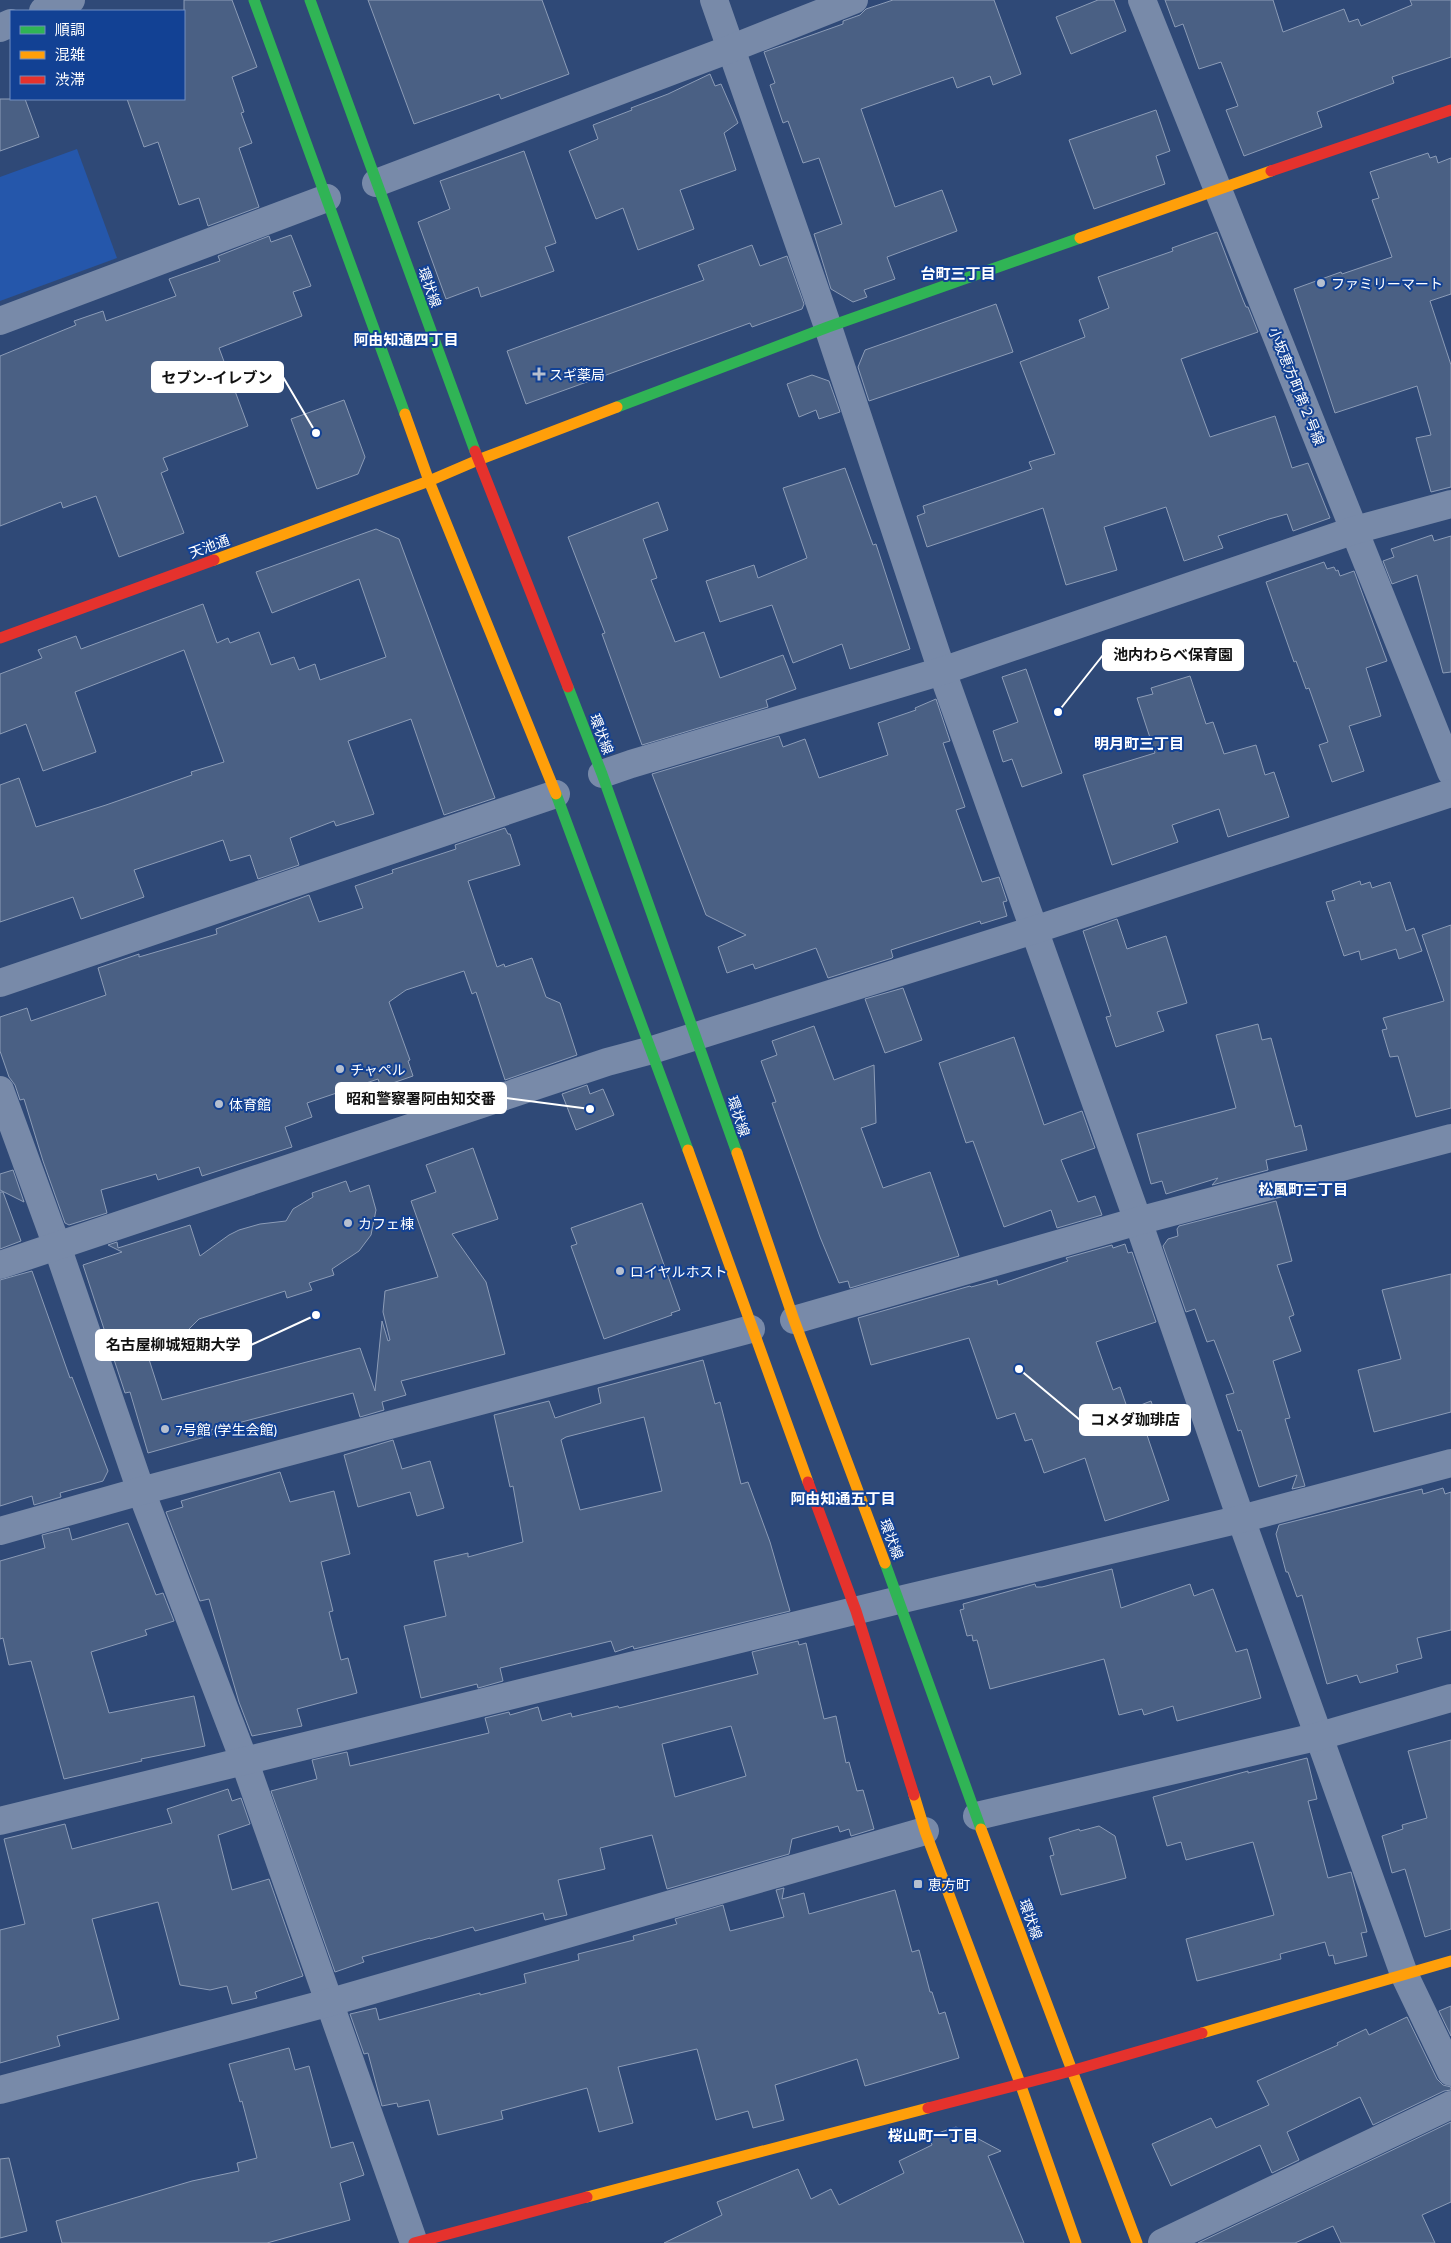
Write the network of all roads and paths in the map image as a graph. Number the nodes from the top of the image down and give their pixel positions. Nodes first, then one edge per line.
1 (72, 0) edge
2 (254, 0) edge
3 (310, 0) edge
4 (714, 0) edge
5 (854, 0) edge
6 (1142, 0) edge
7 (45, 10) edge
8 (730, 49) junction
9 (1451, 110) edge
10 (376, 183) junction
11 (1219, 189) junction
12 (327, 198) junction
13 (0, 322) edge
14 (828, 328) junction
15 (478, 460) junction
16 (429, 481) junction
17 (1451, 504) edge
18 (1354, 530) junction
19 (0, 638) edge
20 (942, 671) junction
21 (1451, 772) edge
22 (602, 774) junction
23 (1451, 793) edge
24 (556, 794) junction
25 (1034, 930) junction
26 (0, 983) edge
27 (696, 1035) junction
28 (652, 1050) junction
29 (0, 1090) edge
30 (1451, 1138) edge
31 (1138, 1221) junction
32 (57, 1246) junction
33 (0, 1265) edge
34 (794, 1320) junction
35 (751, 1329) junction
36 (1451, 1463) edge
37 (141, 1491) junction
38 (1241, 1519) junction
39 (0, 1531) edge
40 (899, 1600) junction
41 (856, 1611) junction
42 (1451, 1698) edge
43 (1320, 1736) junction
44 (244, 1760) junction
45 (977, 1816) junction
46 (0, 1821) edge
47 (925, 1831) junction
48 (1451, 1961) edge
49 (1404, 1974) junction
50 (331, 2002) junction
51 (1071, 2071) junction
52 (1451, 2072) edge
53 (1020, 2083) junction
54 (0, 2090) edge
55 (1451, 2105) edge
56 (414, 2243) edge
57 (1076, 2243) edge
58 (1137, 2243) edge
59 (1162, 2243) edge

1 - 7 street
2 - 12 main road
3 - 10 main road, 環状線
4 - 8 street
5 - 8 street
6 - 11 street, 小坂恵方町第２号線
8 - 10 street
8 - 14 street
9 - 11 main road, 天池通
10 - 15 main road, 環状線
11 - 14 main road, 天池通
11 - 18 street, 小坂恵方町第２号線
12 - 13 street
12 - 16 main road
14 - 15 main road, 天池通
14 - 20 street
15 - 16 main road, 天池通
15 - 22 main road, 環状線
16 - 19 main road, 天池通
16 - 24 main road
17 - 18 street
18 - 20 street
18 - 21 street, 小坂恵方町第２号線
20 - 22 street
20 - 25 street
22 - 27 main road, 環状線
23 - 25 street
24 - 26 street
24 - 28 main road
25 - 27 street
25 - 31 street
27 - 28 street
27 - 34 main road, 環状線
28 - 32 street
28 - 35 main road
29 - 32 street
30 - 31 street
31 - 34 street
31 - 38 street
32 - 33 street
32 - 37 street
34 - 40 main road, 環状線
35 - 37 street
35 - 41 main road
36 - 38 street
37 - 39 street
37 - 44 street
38 - 40 street
38 - 43 street
40 - 41 street
40 - 45 main road, 環状線
41 - 44 street
41 - 47 main road
42 - 43 street
43 - 45 street
43 - 49 street
44 - 46 street
44 - 50 street
45 - 51 main road, 環状線
47 - 50 street
47 - 53 main road
48 - 49 main road
49 - 51 main road
49 - 52 street
50 - 54 street
50 - 56 street
51 - 53 main road
51 - 58 main road, 環状線
53 - 56 main road
53 - 57 main road
55 - 59 street

